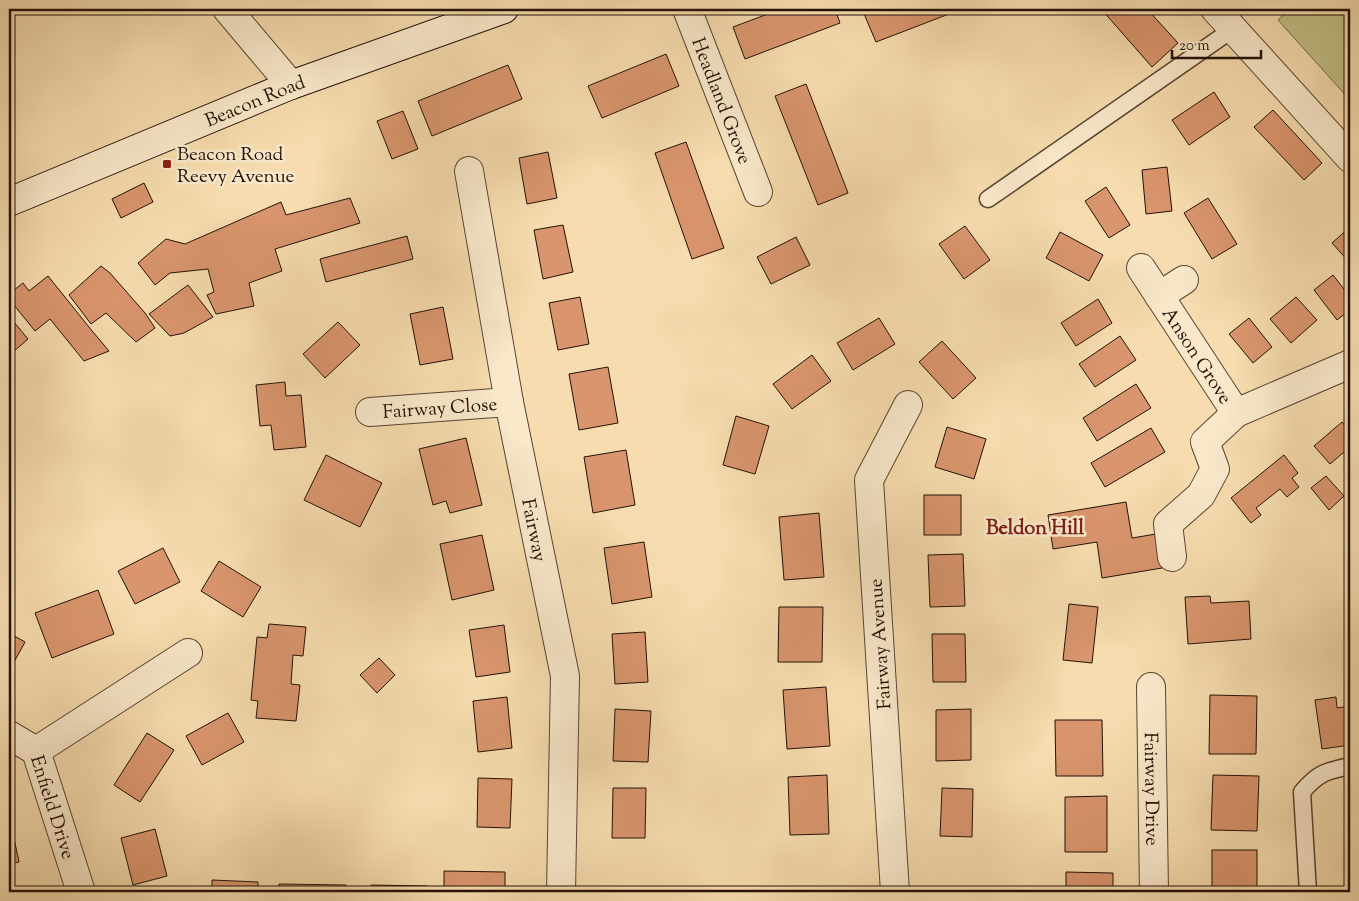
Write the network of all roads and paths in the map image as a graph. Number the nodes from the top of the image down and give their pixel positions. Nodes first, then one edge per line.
1 (227, 9) edge
2 (504, 9) edge
3 (687, 9) edge
4 (1215, 9) edge
5 (1233, 29) junction
6 (290, 86) junction
7 (1350, 158) edge
8 (469, 171) dead end
9 (758, 192) dead end
10 (988, 199) dead end
11 (9, 202) edge
12 (1141, 268) dead end
13 (1184, 280) dead end
14 (1159, 296) junction
15 (1350, 364) edge
16 (509, 402) junction
17 (908, 406) dead end
18 (370, 412) dead end
19 (1236, 414) junction
20 (1172, 557) dead end
21 (188, 653) dead end
22 (1151, 687) dead end
23 (9, 735) edge
24 (36, 751) junction
25 (1350, 766) edge
26 (82, 892) edge
27 (561, 892) edge
28 (895, 892) edge
29 (1154, 892) edge
30 (1308, 892) edge

1 - 6 street
2 - 6 street, Beacon Road
3 - 9 street, Headland Grove
4 - 5 street
5 - 7 street
5 - 10 lane
6 - 11 street, Beacon Road
8 - 16 street, Fairway
12 - 14 street, Anson Grove
13 - 14 street
14 - 19 street, Anson Grove
15 - 19 street, Anson Grove
16 - 18 street, Fairway Close
16 - 27 street, Fairway
17 - 28 street, Fairway Avenue
19 - 20 street
21 - 24 street
22 - 29 street, Fairway Drive
23 - 24 street, Enfield Drive
24 - 26 street, Enfield Drive
25 - 30 lane

